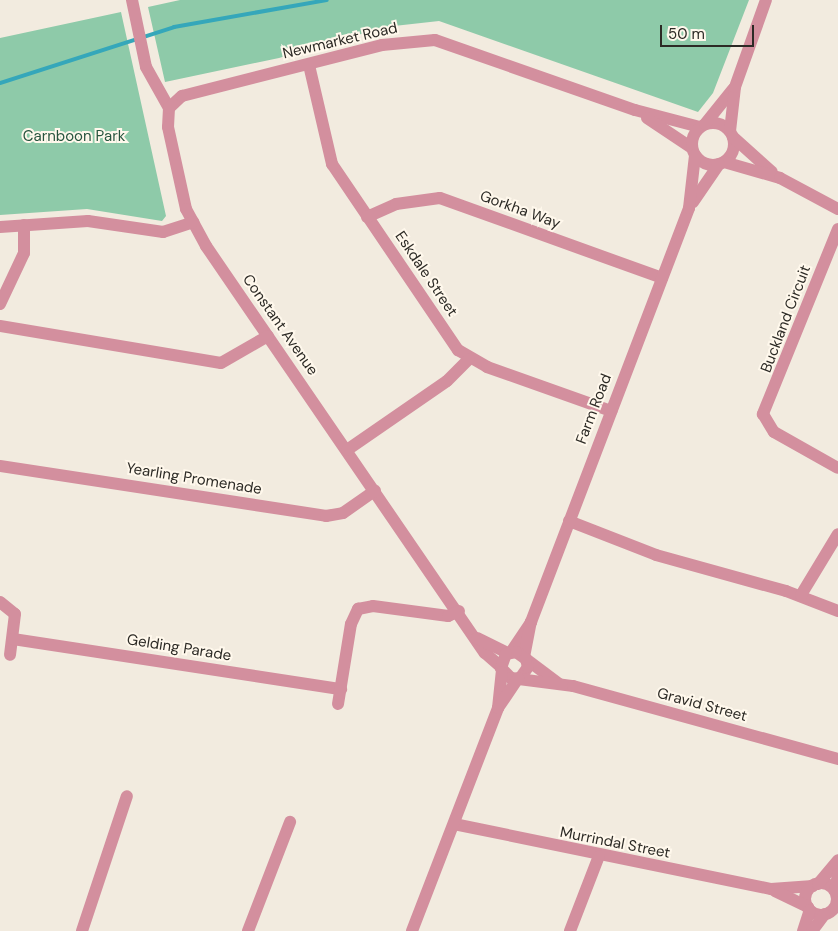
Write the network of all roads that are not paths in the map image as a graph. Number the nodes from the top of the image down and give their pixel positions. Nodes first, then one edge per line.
1 (132, 0) edge
2 (766, 0) edge
3 (309, 65) junction
4 (735, 87) junction
5 (169, 108) junction
6 (635, 110) junction
7 (702, 126) junction
8 (732, 134) junction
9 (694, 152) junction
10 (722, 163) junction
11 (780, 178) junction
12 (689, 208) junction
13 (838, 209) edge
14 (367, 217) junction
15 (193, 222) junction
16 (24, 225) junction
17 (0, 227) edge
18 (838, 229) edge
19 (662, 278) junction
20 (0, 304) edge
21 (0, 326) edge
22 (268, 336) junction
23 (469, 359) junction
24 (610, 411) junction
25 (347, 450) junction
26 (0, 466) edge
27 (838, 468) edge
28 (375, 491) junction
29 (569, 522) junction
30 (838, 534) edge
31 (801, 595) junction
32 (0, 602) edge
33 (459, 611) junction
34 (838, 611) edge
35 (531, 622) junction
36 (475, 636) junction
37 (13, 640) junction
38 (509, 653) junction
39 (10, 655) dead end
40 (525, 658) junction
41 (501, 669) junction
42 (520, 678) junction
43 (558, 683) junction
44 (341, 689) junction
45 (338, 704) dead end
46 (498, 708) junction
47 (838, 759) edge
48 (127, 796) dead end
49 (290, 822) dead end
50 (454, 824) junction
51 (599, 856) junction
52 (838, 860) edge
53 (838, 874) edge
54 (816, 885) junction
55 (771, 889) junction
56 (836, 893) edge
57 (809, 908) junction
58 (831, 912) edge
59 (82, 931) edge
60 (248, 931) edge
61 (412, 931) edge
62 (570, 931) edge
63 (803, 931) edge
64 (812, 931) edge

1 - 5 street
2 - 4 street
3 - 5 street, Newmarket Road
3 - 6 street, Newmarket Road
3 - 14 street, Eskdale Street
4 - 7 street
4 - 8 street
5 - 15 street, Constant Avenue
6 - 7 street, Newmarket Road
6 - 9 street, Newmarket Road
7 - 8 street
7 - 9 street
8 - 10 street
8 - 11 street
9 - 10 street
9 - 12 street, Farm Road
10 - 11 street
10 - 12 street, Farm Road
11 - 13 street
12 - 19 street, Farm Road
14 - 19 street, Gorkha Way
14 - 23 street, Eskdale Street
15 - 16 street
15 - 22 street, Constant Avenue
16 - 17 street
16 - 20 street
18 - 27 street, Buckland Circuit
19 - 24 street, Farm Road
21 - 22 street
22 - 25 street, Constant Avenue
23 - 24 street, Eskdale Street
23 - 25 street
24 - 29 street, Farm Road
25 - 28 street, Constant Avenue
26 - 28 street, Yearling Promenade
28 - 33 street, Constant Avenue
29 - 31 street
29 - 35 street, Farm Road
30 - 31 street
31 - 34 street
32 - 37 street
33 - 36 street, Constant Avenue
33 - 44 street
35 - 38 street, Farm Road
35 - 40 street, Farm Road
36 - 38 street
36 - 41 street, Constant Avenue
37 - 39 street
37 - 44 street, Gelding Parade
38 - 40 street, Gravid Street
38 - 41 street, Farm Road
40 - 42 street, Farm Road
40 - 43 street, Gravid Street
41 - 42 street, Gravid Street
41 - 46 street
42 - 43 street, Gravid Street
42 - 46 street
43 - 47 street, Gravid Street
44 - 45 street
46 - 50 street
48 - 59 street
49 - 60 street
50 - 51 street, Murrindal Street
50 - 61 street
51 - 55 street, Murrindal Street
51 - 62 street
52 - 54 street
53 - 56 street
54 - 55 street, Murrindal Street
54 - 56 street
54 - 57 street
55 - 57 street, Murrindal Street
56 - 58 street
57 - 58 street
57 - 63 street
58 - 64 street

